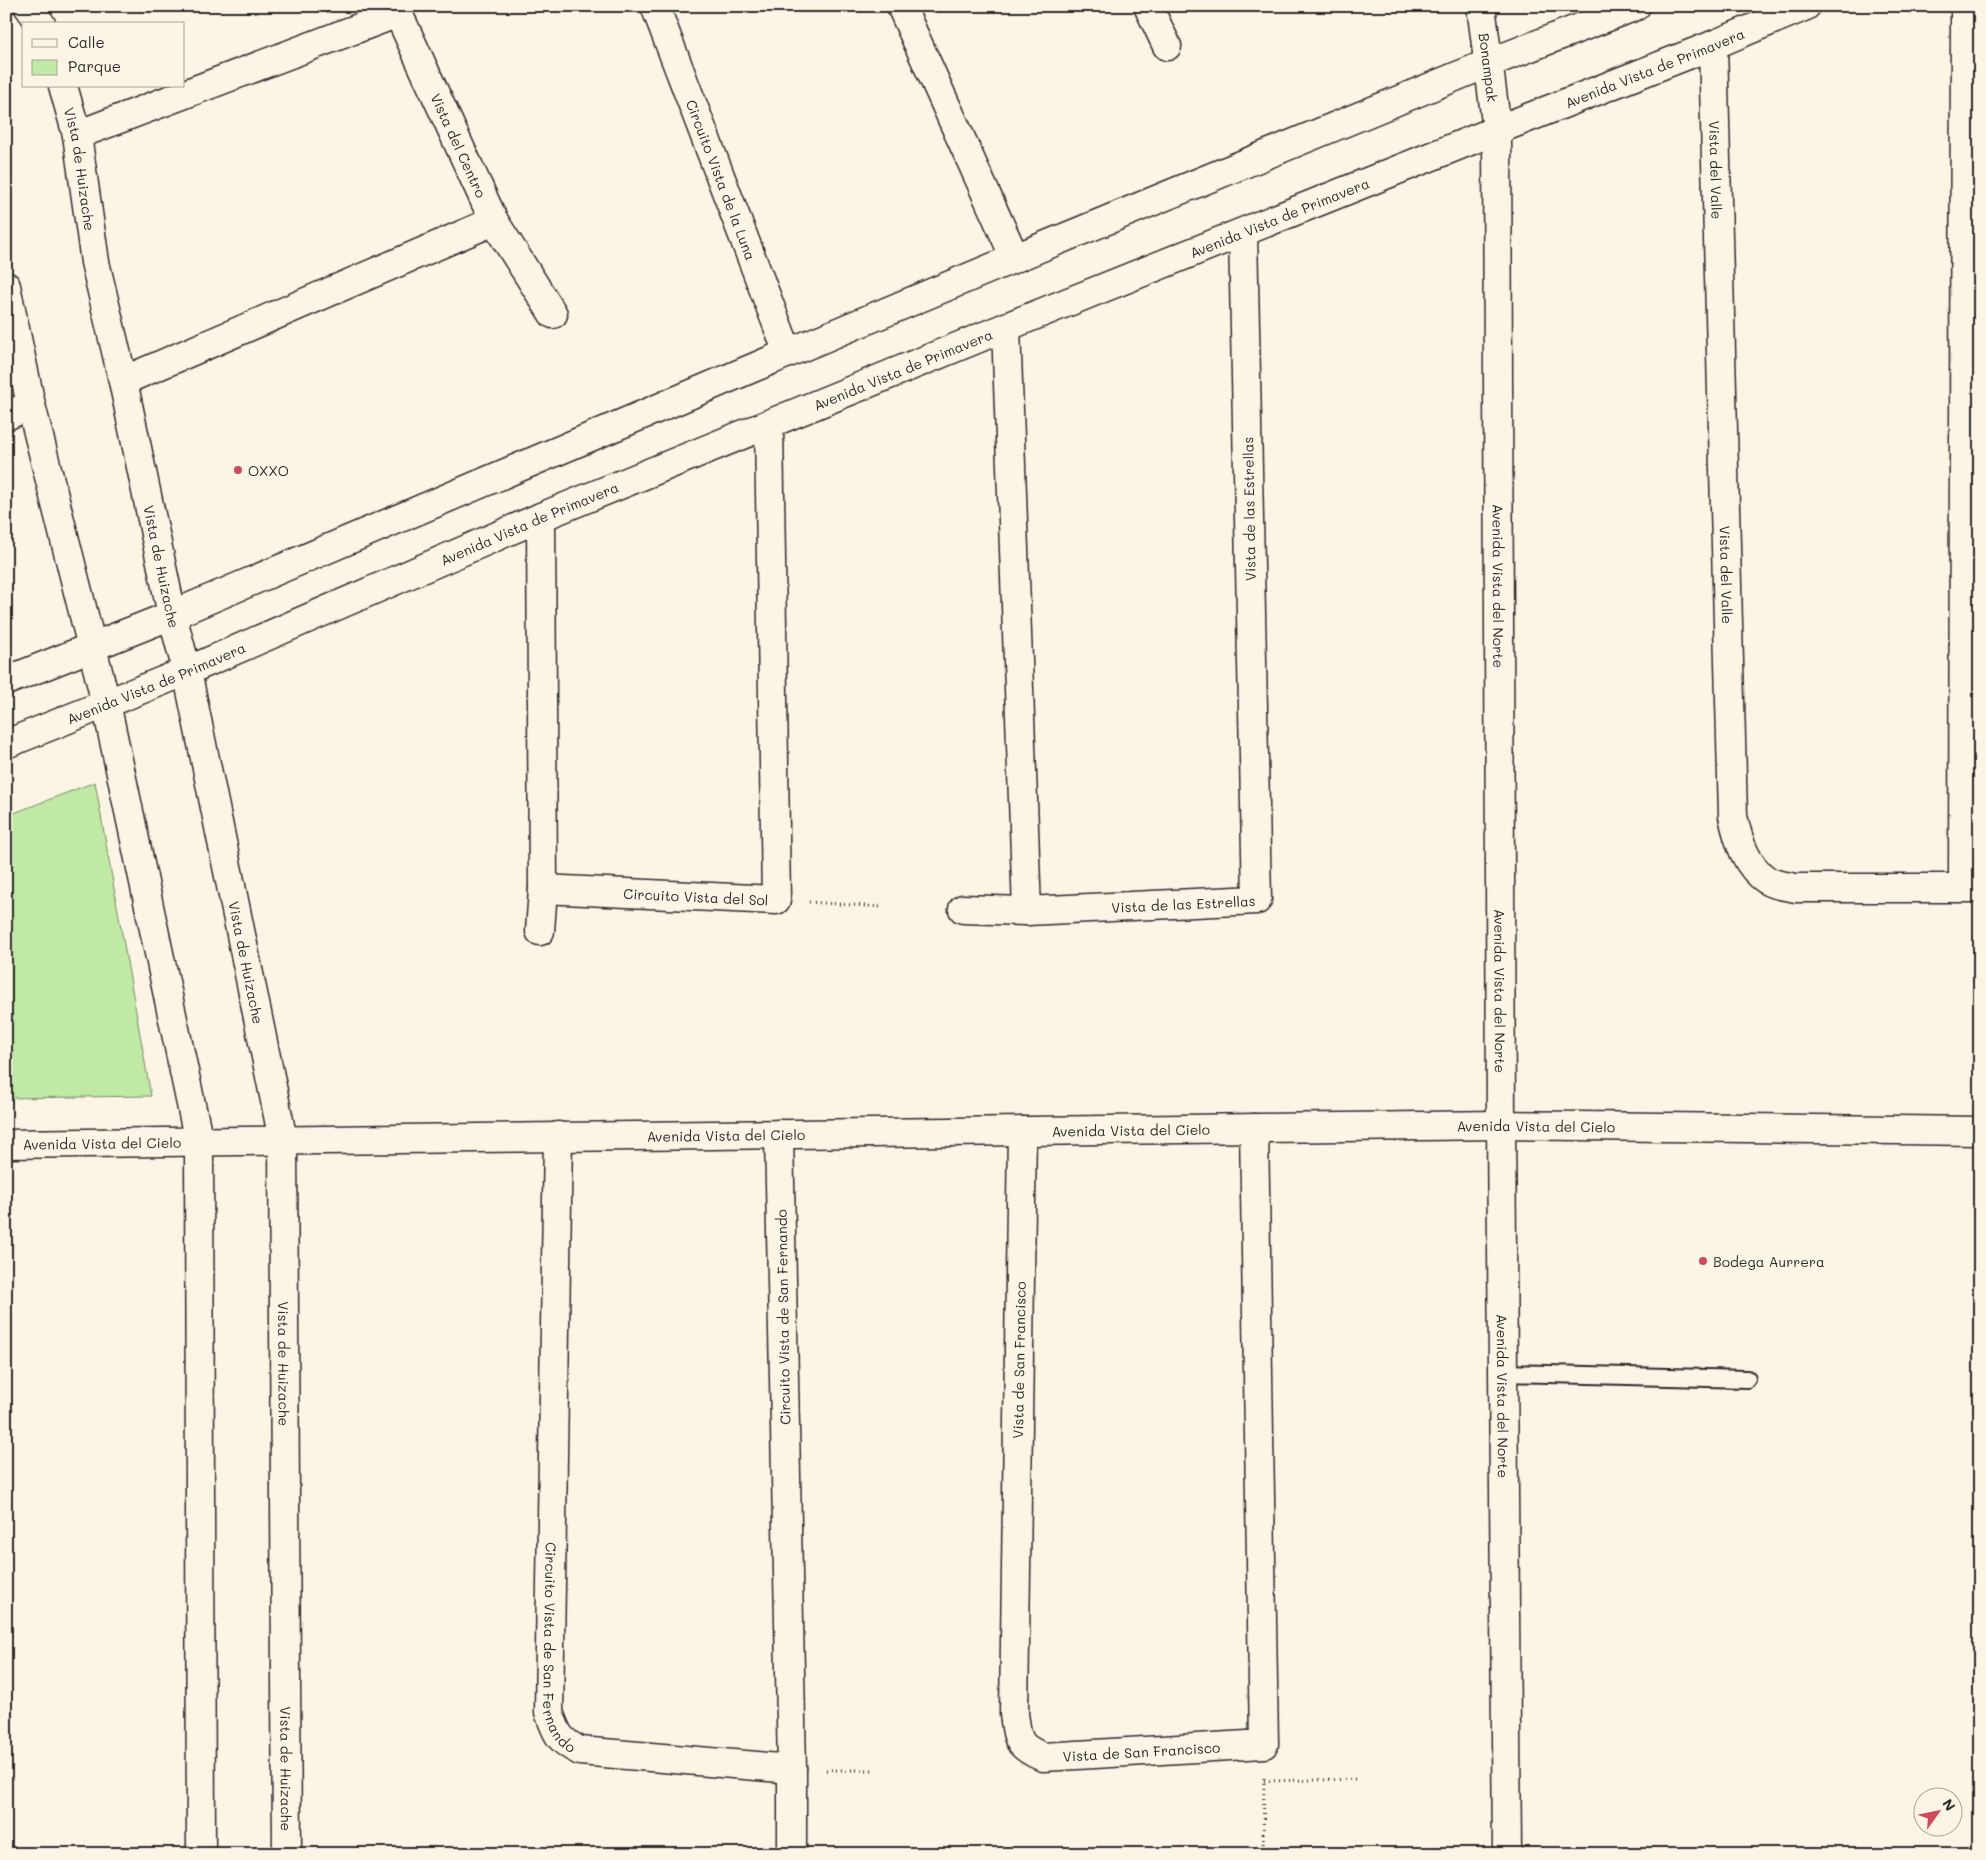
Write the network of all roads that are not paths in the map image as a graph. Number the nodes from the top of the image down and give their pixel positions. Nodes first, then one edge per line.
1 (28, 6) edge
2 (655, 6) edge
3 (901, 6) edge
4 (1148, 6) edge
5 (1481, 6) edge
6 (1636, 6) edge
7 (1806, 6) edge
8 (1964, 6) edge
9 (398, 10) edge
10 (40, 22) edge
11 (1713, 45) junction
12 (1167, 46) dead end
13 (1489, 63) junction
14 (64, 88) edge
15 (1497, 130) junction
16 (77, 135) junction
17 (494, 220) junction
18 (1243, 233) junction
19 (1015, 258) junction
20 (6, 286) edge
21 (554, 314) dead end
22 (1006, 327) junction
23 (788, 353) junction
24 (123, 381) junction
25 (31, 405) junction
26 (6, 416) edge
27 (769, 424) junction
28 (540, 517) junction
29 (172, 614) junction
30 (92, 647) junction
31 (186, 671) junction
32 (6, 681) edge
33 (106, 703) junction
34 (6, 744) edge
35 (1971, 887) edge
36 (543, 889) junction
37 (963, 909) dead end
38 (1027, 911) junction
39 (540, 931) dead end
40 (1501, 1125) junction
41 (1254, 1128) junction
42 (1022, 1131) junction
43 (1980, 1131) edge
44 (779, 1134) junction
45 (558, 1136) junction
46 (283, 1140) junction
47 (199, 1142) junction
48 (6, 1144) edge
49 (1503, 1373) junction
50 (1747, 1379) dead end
51 (792, 1769) junction
52 (201, 1854) edge
53 (287, 1854) edge
54 (792, 1854) edge
55 (1507, 1854) edge

1 - 10 street
2 - 23 street, Circuito Vista de la Luna
3 - 19 street
4 - 12 street
5 - 13 street, Bonampak
6 - 13 street
7 - 11 street, Avenida Vista de Primavera
8 - 35 street
9 - 16 street, Vista del Centro
9 - 17 street, Vista del Centro
11 - 15 street, Avenida Vista de Primavera
11 - 35 street, Vista del Valle
13 - 15 street, Bonampak
13 - 19 street
14 - 16 street, Vista de Huizache
15 - 18 street, Avenida Vista de Primavera
15 - 40 street, Avenida Vista del Norte
16 - 24 street, Vista de Huizache
17 - 21 street, Vista del Centro
17 - 24 street
18 - 22 street, Avenida Vista de Primavera
18 - 38 street, Vista de las Estrellas
19 - 23 street
20 - 25 street
22 - 27 street, Avenida Vista de Primavera
22 - 38 street
23 - 29 street
24 - 29 street, Vista de Huizache
25 - 26 street
25 - 30 street
27 - 28 street, Avenida Vista de Primavera
27 - 36 street, Circuito Vista del Sol
28 - 31 street, Avenida Vista de Primavera
28 - 36 street
29 - 30 street
29 - 31 street, Vista de Huizache
30 - 32 street
30 - 33 street
31 - 33 street, Avenida Vista de Primavera
31 - 46 street, Vista de Huizache
33 - 34 street, Avenida Vista de Primavera
33 - 47 street
36 - 39 street
37 - 38 street
40 - 41 street, Avenida Vista del Cielo
40 - 43 street, Avenida Vista del Cielo
40 - 49 street, Avenida Vista del Norte
41 - 42 street, Avenida Vista del Cielo
41 - 42 street, Vista de San Francisco
42 - 44 street, Avenida Vista del Cielo
44 - 45 street, Avenida Vista del Cielo
44 - 51 street, Circuito Vista de San Fernando
45 - 46 street, Avenida Vista del Cielo
45 - 51 street, Circuito Vista de San Fernando
46 - 47 street, Avenida Vista del Cielo
46 - 53 street, Vista de Huizache
47 - 48 street, Avenida Vista del Cielo
47 - 52 street
49 - 50 lane
49 - 55 street, Avenida Vista del Norte
51 - 54 street

